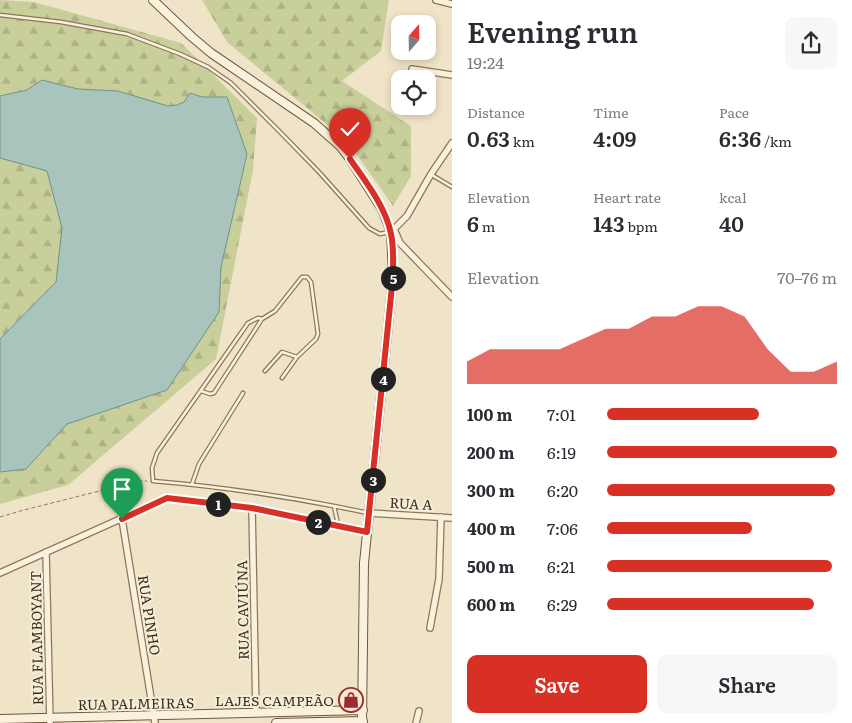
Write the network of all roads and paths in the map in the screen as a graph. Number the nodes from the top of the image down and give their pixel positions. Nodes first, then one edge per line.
1 (153, 0) edge
2 (158, 0) edge
3 (436, 0) edge
4 (452, 4) edge
5 (166, 13) junction
6 (0, 15) edge
7 (412, 69) dead end
8 (452, 75) edge
9 (452, 143) edge
10 (431, 174) junction
11 (452, 188) edge
12 (393, 230) junction
13 (452, 297) edge
14 (262, 319) junction
15 (297, 357) junction
16 (265, 371) dead end
17 (282, 378) dead end
18 (202, 391) junction
19 (243, 393) dead end
20 (153, 481) junction
21 (192, 484) junction
22 (334, 506) junction
23 (252, 508) junction
24 (369, 513) junction
25 (441, 517) junction
26 (0, 518) edge
27 (452, 518) edge
28 (122, 519) junction
29 (338, 526) junction
30 (367, 532) junction
31 (46, 552) junction
32 (0, 573) edge
33 (430, 628) dead end
34 (363, 710) junction
35 (419, 711) dead end
36 (256, 713) junction
37 (0, 719) edge
38 (154, 719) edge
39 (50, 720) edge
40 (362, 722) edge
41 (276, 723) edge
42 (416, 723) edge

1 - 5 main road
2 - 5 main road
3 - 4 street
5 - 12 main road
6 - 12 lane
7 - 8 street
9 - 10 street
10 - 11 lane
10 - 12 street
12 - 13 street
12 - 24 main road
14 - 15 lane
14 - 18 lane
14 - 18 lane
15 - 16 lane
15 - 17 lane
18 - 20 lane
19 - 21 lane
20 - 21 lane
20 - 26 path
21 - 22 lane
22 - 24 lane
22 - 29 lane
23 - 28 street
23 - 29 street
23 - 36 street, RUA CAVIÚNA
24 - 25 street, RUA A
24 - 30 main road
25 - 27 street, RUA A
25 - 33 street
28 - 31 street
28 - 38 street, RUA PINHO
29 - 30 street
30 - 34 main road
31 - 32 street
31 - 39 street, RUA FLAMBOYANT
34 - 36 main road, RUA PALMEIRAS
34 - 40 main road
35 - 42 street
36 - 38 main road, RUA PALMEIRAS
37 - 39 main road, RUA PALMEIRAS
38 - 39 main road, RUA PALMEIRAS
40 - 41 main road

